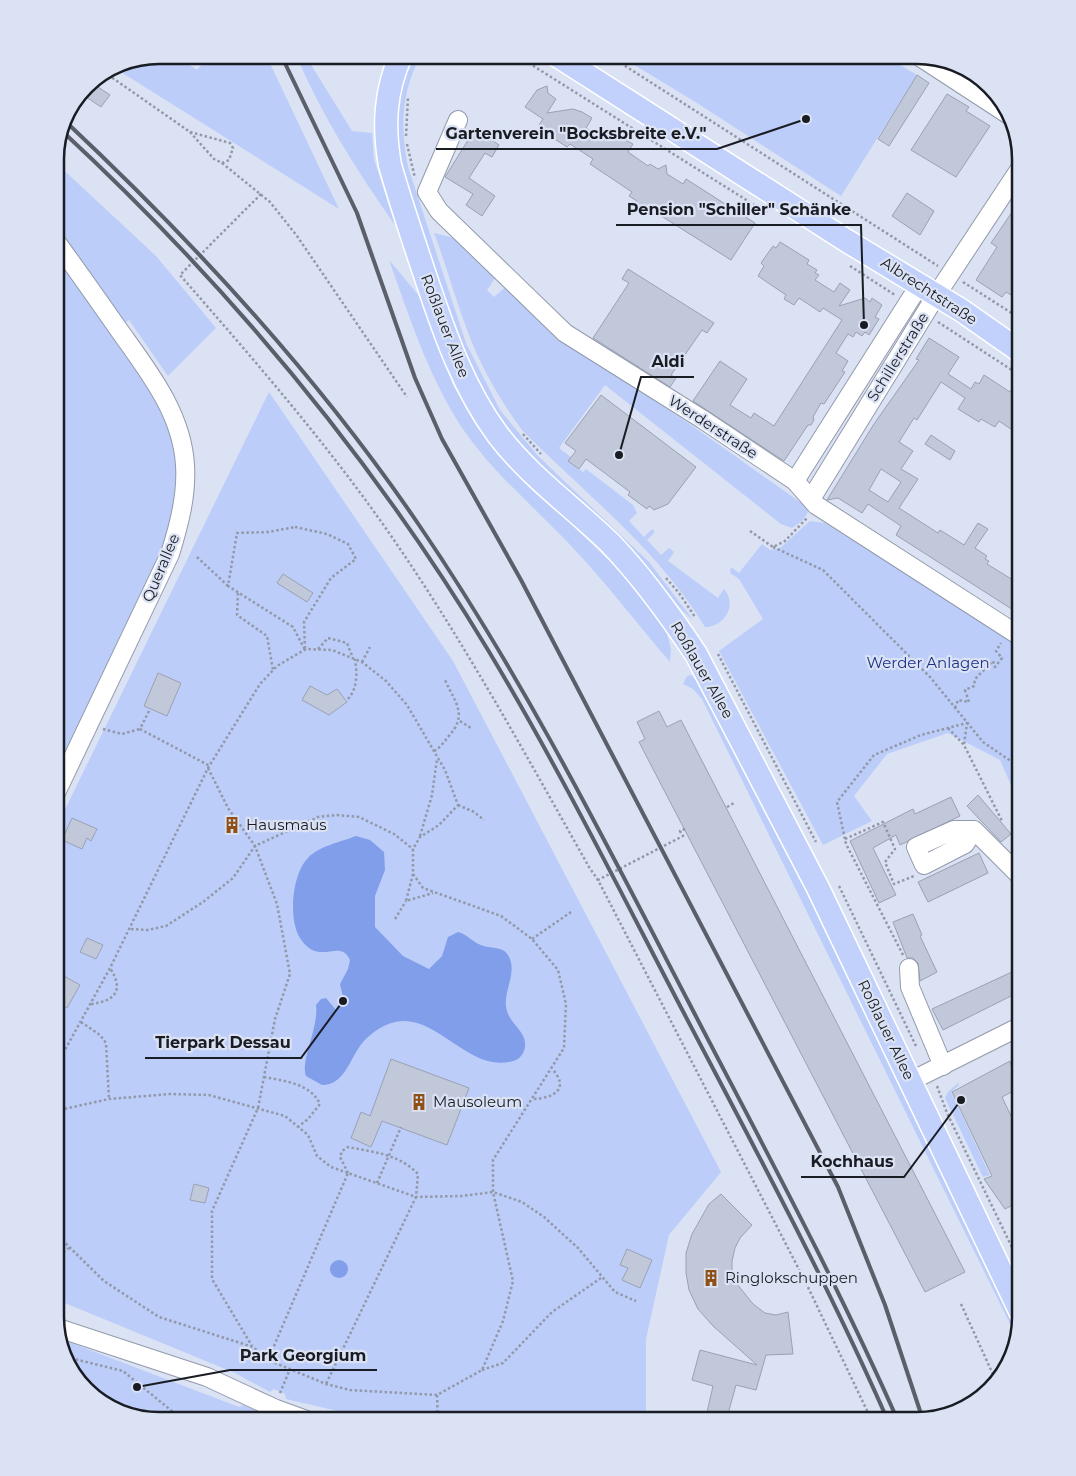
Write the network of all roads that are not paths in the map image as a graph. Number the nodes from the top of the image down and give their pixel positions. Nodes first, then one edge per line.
1 (406, 64) edge
2 (570, 64) edge
3 (940, 67) edge
4 (974, 84) edge
5 (992, 100) edge
6 (458, 120) dead end
7 (1012, 181) edge
8 (64, 253) edge
9 (928, 289) junction
10 (1012, 346) edge
11 (795, 481) junction
12 (813, 502) junction
13 (1012, 631) edge
14 (64, 776) edge
15 (924, 865) road end
16 (1012, 868) edge
17 (909, 968) road end
18 (1012, 1031) edge
19 (943, 1066) junction
20 (911, 1081) junction
21 (1012, 1294) edge
22 (65, 1330) edge
23 (284, 1412) edge

1 - 20 main road, Roßlauer Allee
2 - 9 main road, Albrechtstraße
3 - 4 street
4 - 5 street
6 - 11 street, Werderstraße
7 - 9 street, Schillerstraße
8 - 14 street, Querallee
9 - 10 main road, Albrechtstraße
9 - 11 street, Schillerstraße
9 - 12 street, Schillerstraße
11 - 12 street, Werderstraße
12 - 13 street, Werderstraße
15 - 16 street
17 - 19 street
18 - 19 street
19 - 20 street
20 - 21 main road, Roßlauer Allee
22 - 23 street

